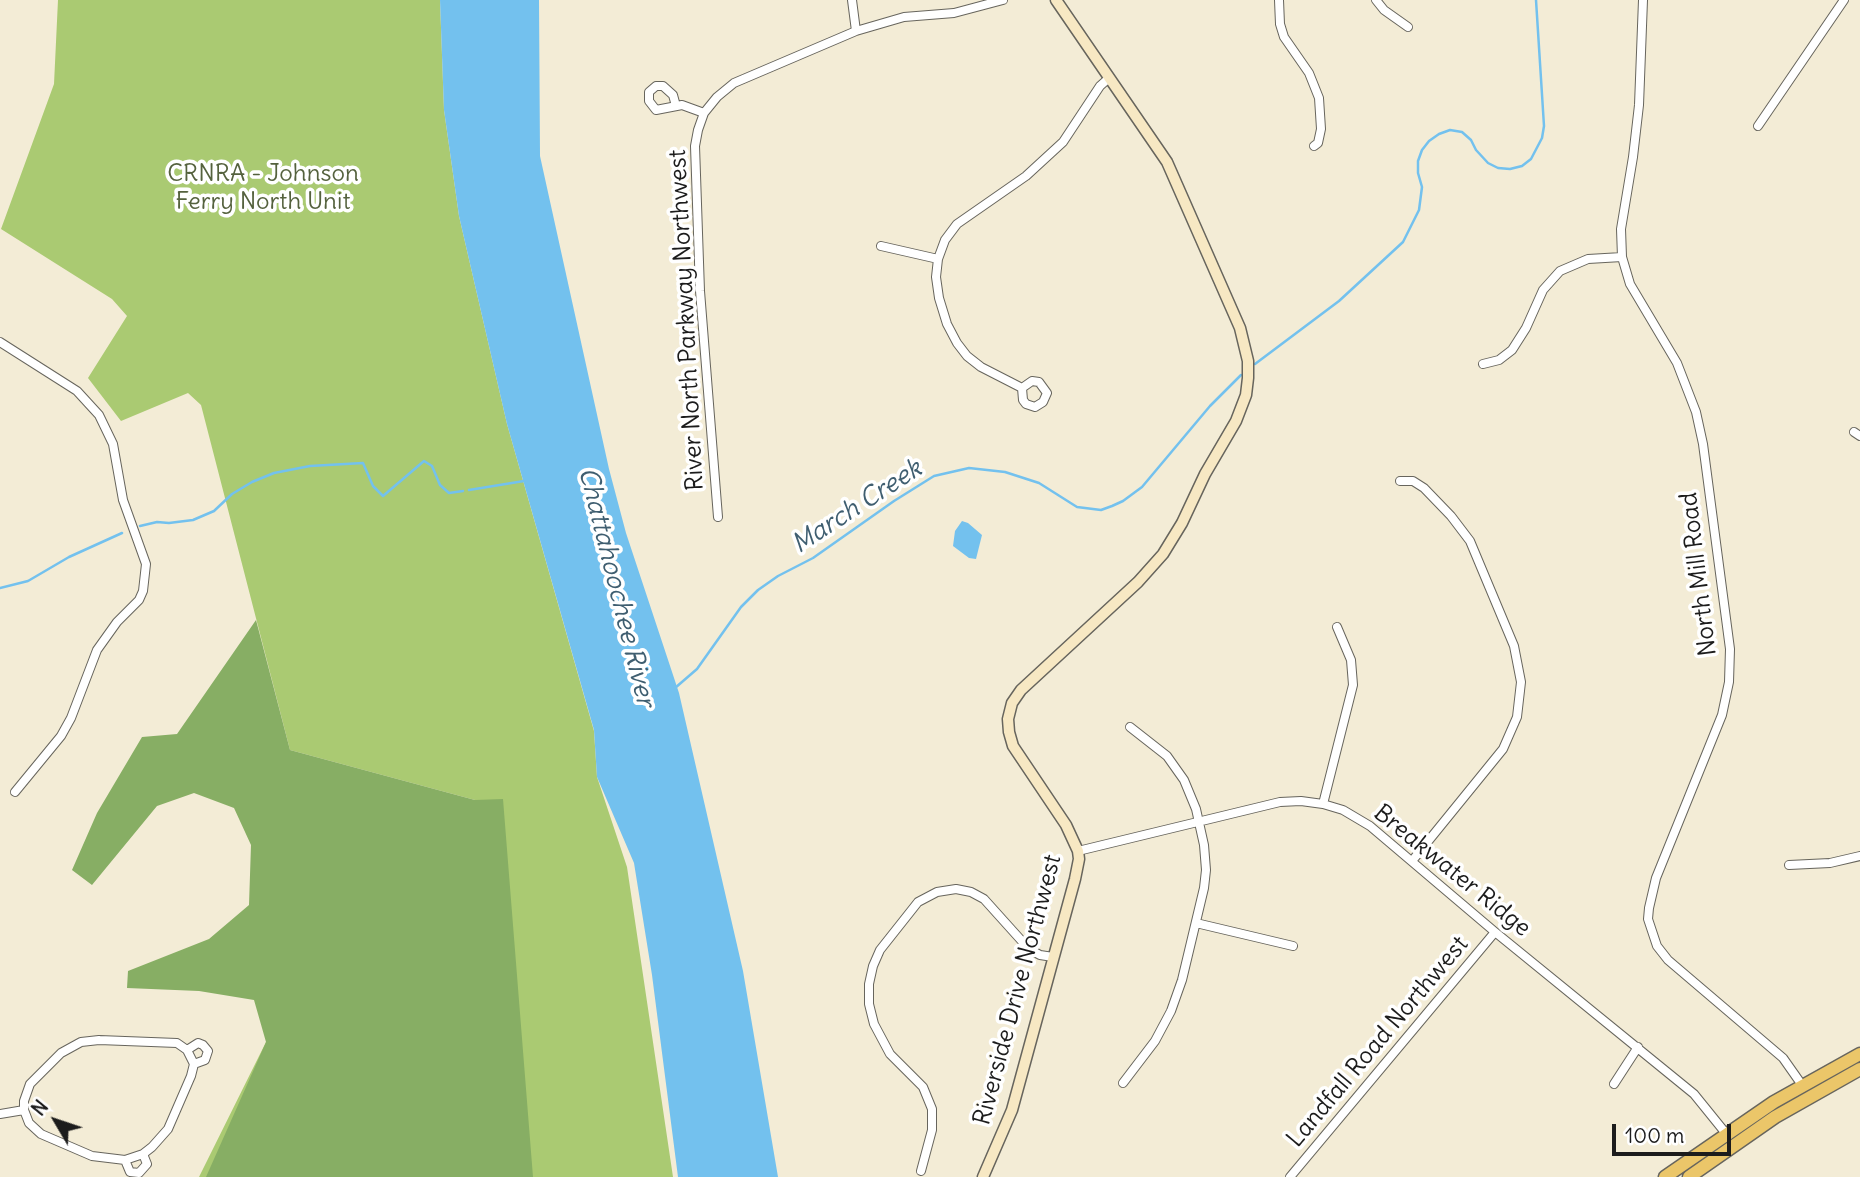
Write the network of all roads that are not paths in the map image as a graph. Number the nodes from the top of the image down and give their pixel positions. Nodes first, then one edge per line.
1 (852, 0) edge
2 (1003, 0) edge
3 (1056, 0) edge
4 (1279, 0) edge
5 (1376, 0) edge
6 (1643, 0) edge
7 (1844, 0) edge
8 (1408, 27) dead end
9 (856, 31) junction
10 (1109, 78) junction
11 (676, 106) dead end
12 (704, 113) junction
13 (1758, 126) dead end
14 (1314, 146) dead end
15 (881, 246) dead end
16 (1622, 257) junction
17 (938, 259) junction
18 (0, 342) edge
19 (1483, 364) dead end
20 (1022, 388) dead end
21 (1400, 481) dead end
22 (718, 517) dead end
23 (1337, 627) dead end
24 (1130, 727) dead end
25 (15, 792) dead end
26 (1323, 804) junction
27 (1198, 822) junction
28 (1078, 851) junction
29 (1860, 856) edge
30 (1412, 861) junction
31 (1789, 865) dead end
32 (1196, 923) junction
33 (1495, 932) junction
34 (1293, 946) dead end
35 (1053, 957) junction
36 (1638, 1047) junction
37 (187, 1050) junction
38 (1860, 1054) edge
39 (194, 1064) junction
40 (1860, 1069) edge
41 (1123, 1083) dead end
42 (1614, 1084) dead end
43 (1802, 1085) junction
44 (24, 1110) junction
45 (0, 1114) edge
46 (1726, 1134) junction
47 (1734, 1145) junction
48 (143, 1154) junction
49 (125, 1160) junction
50 (921, 1171) dead end
51 (983, 1177) edge
52 (1290, 1177) edge
53 (1665, 1177) edge
54 (1689, 1177) edge

1 - 9 street
2 - 9 street, River North Parkway Northwest
3 - 10 street, Riverside Drive Northwest
4 - 14 street
5 - 8 street
6 - 16 street, North Mill Road
7 - 13 street
9 - 12 street, River North Parkway Northwest
10 - 17 street
10 - 28 street, Riverside Drive Northwest
11 - 12 street
12 - 22 street, River North Parkway Northwest
15 - 17 street
16 - 19 street
16 - 43 street, North Mill Road
17 - 20 street
18 - 25 street
21 - 30 street
23 - 26 street
24 - 27 street
26 - 27 street, Breakwater Ridge
26 - 30 street, Breakwater Ridge
27 - 28 street, Breakwater Ridge
27 - 32 street
28 - 35 street, Riverside Drive Northwest
29 - 31 street
30 - 33 street, Breakwater Ridge
32 - 34 street
32 - 41 street
33 - 36 street, Breakwater Ridge
33 - 52 street, Landfall Road Northwest
35 - 50 street
35 - 51 street, Riverside Drive Northwest
36 - 42 street
36 - 46 street, Breakwater Ridge
37 - 39 street
37 - 39 street
37 - 44 street
38 - 43 main road
39 - 48 street
40 - 47 main road
43 - 46 main road
44 - 45 street
44 - 49 street
46 - 47 street, Breakwater Ridge
46 - 53 main road
47 - 54 main road
48 - 49 street
48 - 49 street

